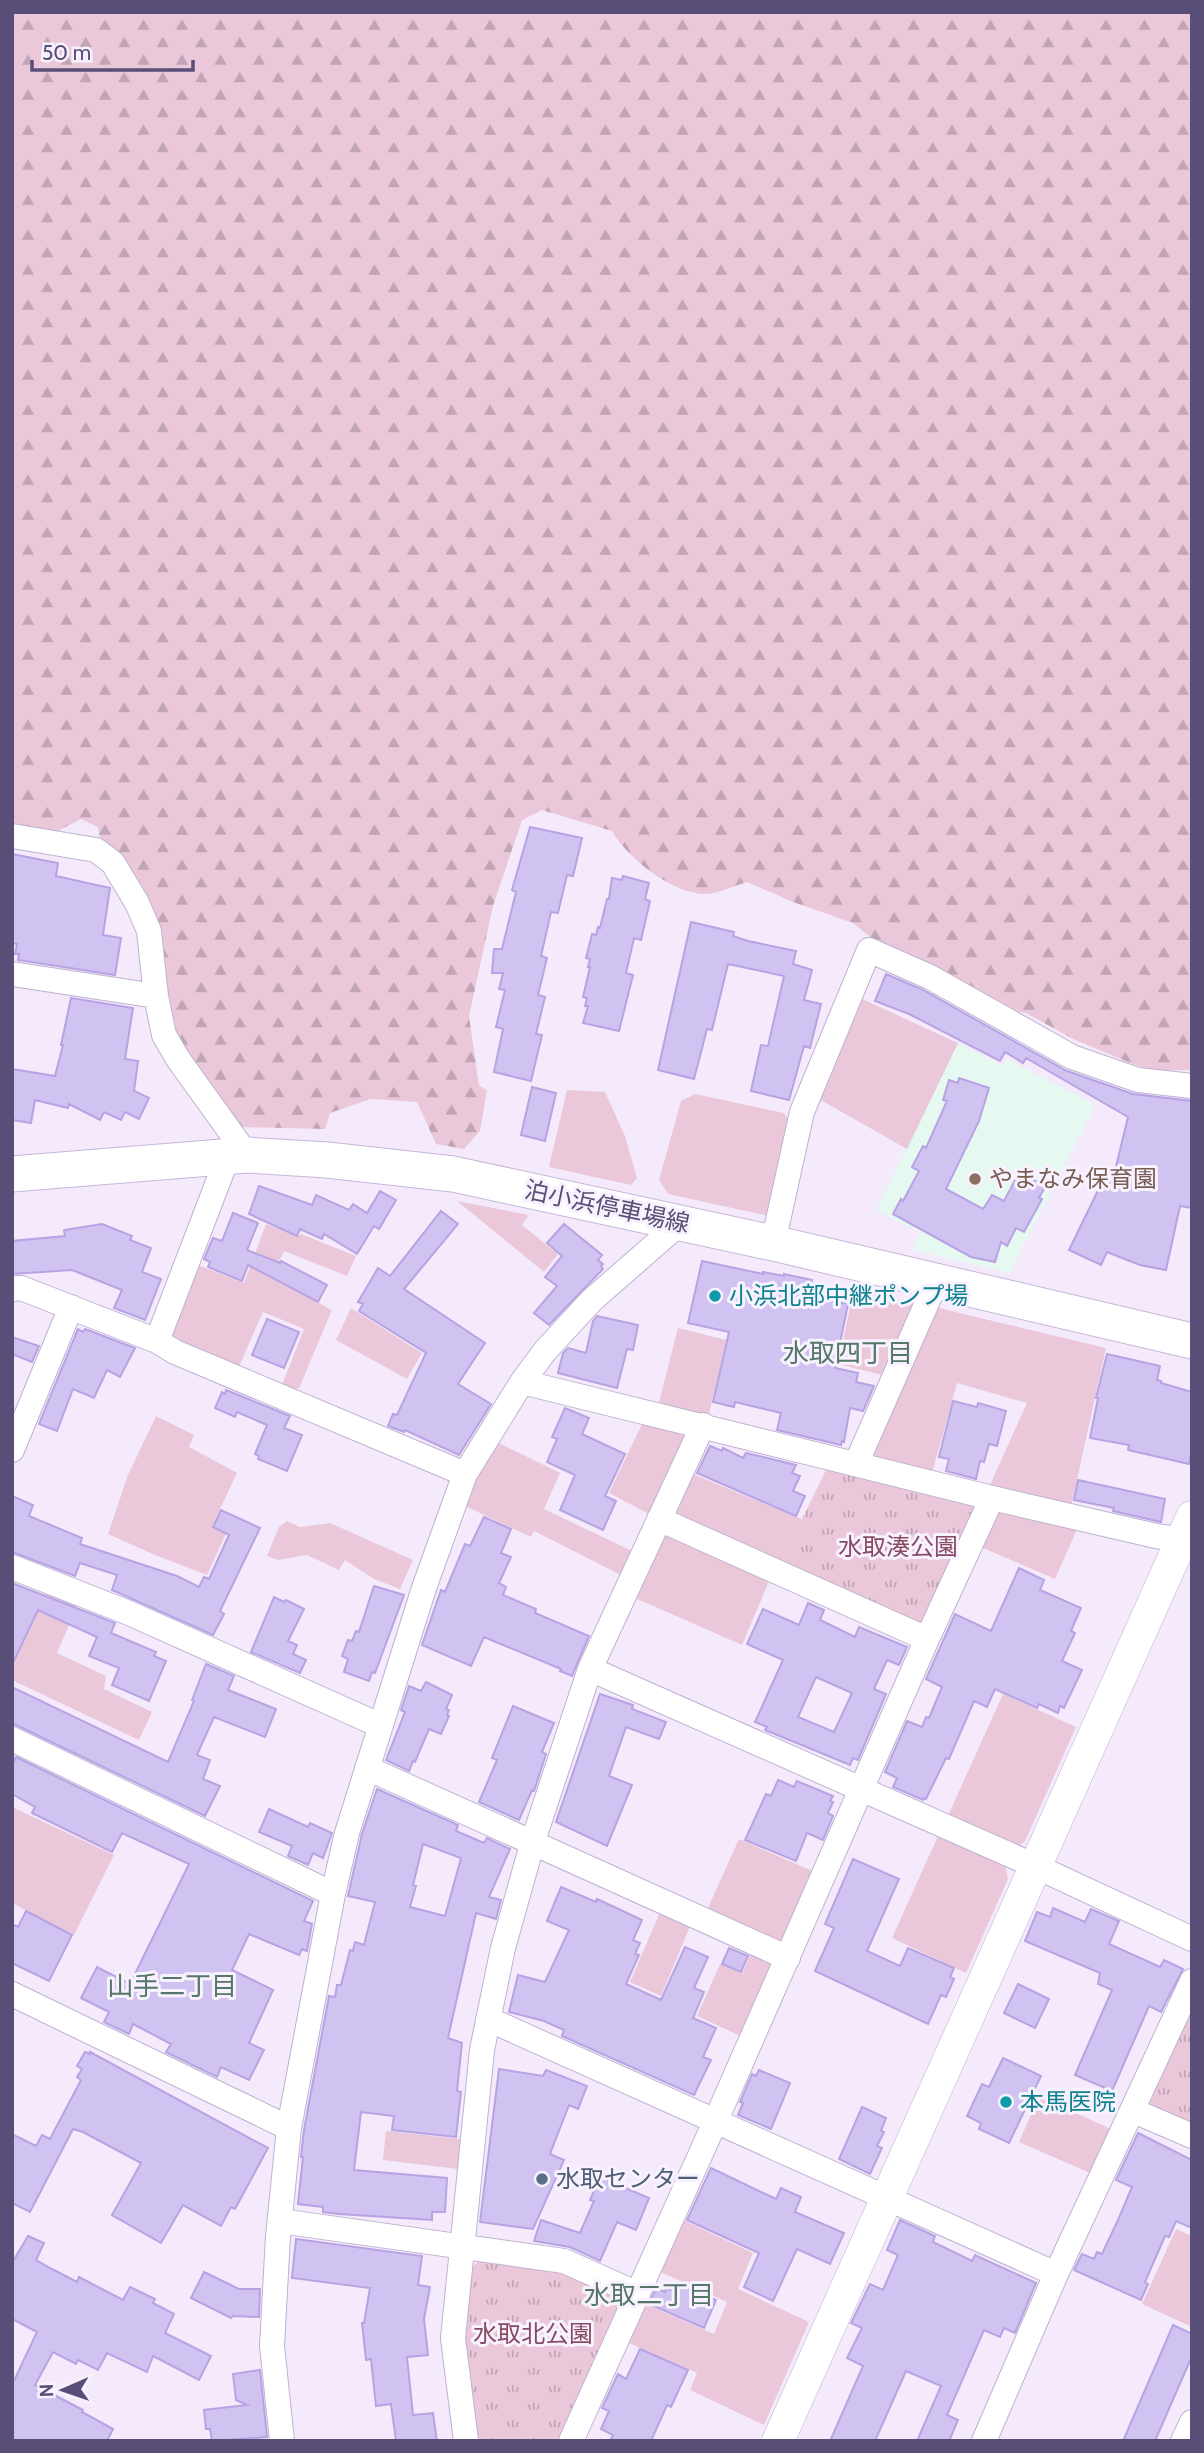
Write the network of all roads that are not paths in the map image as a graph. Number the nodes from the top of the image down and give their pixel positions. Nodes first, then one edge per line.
1 (12, 836) edge
2 (12, 974) edge
3 (156, 996) junction
4 (1192, 1086) edge
5 (237, 1156) junction
6 (12, 1174) edge
7 (680, 1223) junction
8 (773, 1243) junction
9 (937, 1280) junction
10 (12, 1289) edge
11 (71, 1307) junction
12 (157, 1341) junction
13 (1192, 1341) edge
14 (522, 1382) junction
15 (703, 1425) junction
16 (12, 1450) edge
17 (856, 1464) junction
18 (465, 1474) junction
19 (992, 1498) junction
20 (659, 1519) junction
21 (1189, 1532) edge
22 (12, 1566) edge
23 (927, 1639) junction
24 (590, 1669) junction
25 (379, 1725) junction
26 (12, 1739) edge
27 (367, 1768) junction
28 (863, 1789) junction
29 (533, 1841) junction
30 (1035, 1866) junction
31 (333, 1895) junction
32 (1192, 1939) edge
33 (788, 1958) junction
34 (1192, 1981) edge
35 (12, 1994) edge
36 (488, 2019) junction
37 (1134, 2111) junction
38 (716, 2120) junction
39 (289, 2128) junction
40 (1192, 2136) edge
41 (887, 2198) junction
42 (280, 2221) junction
43 (463, 2245) junction
44 (1056, 2274) junction
45 (638, 2294) junction
46 (1192, 2422) edge
47 (282, 2441) edge
48 (466, 2441) edge
49 (571, 2441) edge
50 (778, 2441) edge
51 (985, 2441) edge
52 (1183, 2441) edge

1 - 3 street
2 - 3 street
3 - 5 street
4 - 8 street
5 - 6 main road, 泊小浜停車場線
5 - 7 main road, 泊小浜停車場線
5 - 12 street
7 - 8 main road, 泊小浜停車場線
7 - 14 street
8 - 9 main road, 泊小浜停車場線
9 - 13 main road, 泊小浜停車場線
9 - 17 street
10 - 11 street
11 - 12 street
11 - 16 street
12 - 18 street
14 - 15 street
14 - 18 street
15 - 17 street
15 - 20 street
17 - 19 street
18 - 25 street
19 - 21 street
19 - 23 street
20 - 23 street
20 - 24 street
21 - 30 street
22 - 25 street
23 - 28 street
24 - 28 street
24 - 29 street
25 - 27 street
26 - 31 street
27 - 29 street
27 - 31 street
28 - 30 street
28 - 33 street
29 - 33 street
29 - 36 street
30 - 32 street
30 - 41 street
31 - 39 street
33 - 38 street
34 - 37 street
35 - 39 street
36 - 38 street
36 - 43 street
37 - 40 street
37 - 44 street
38 - 41 street
38 - 45 street
39 - 42 street
41 - 44 street
41 - 50 street
42 - 43 street
42 - 47 street
43 - 45 street
43 - 48 street
44 - 51 street
45 - 49 street
46 - 52 street

